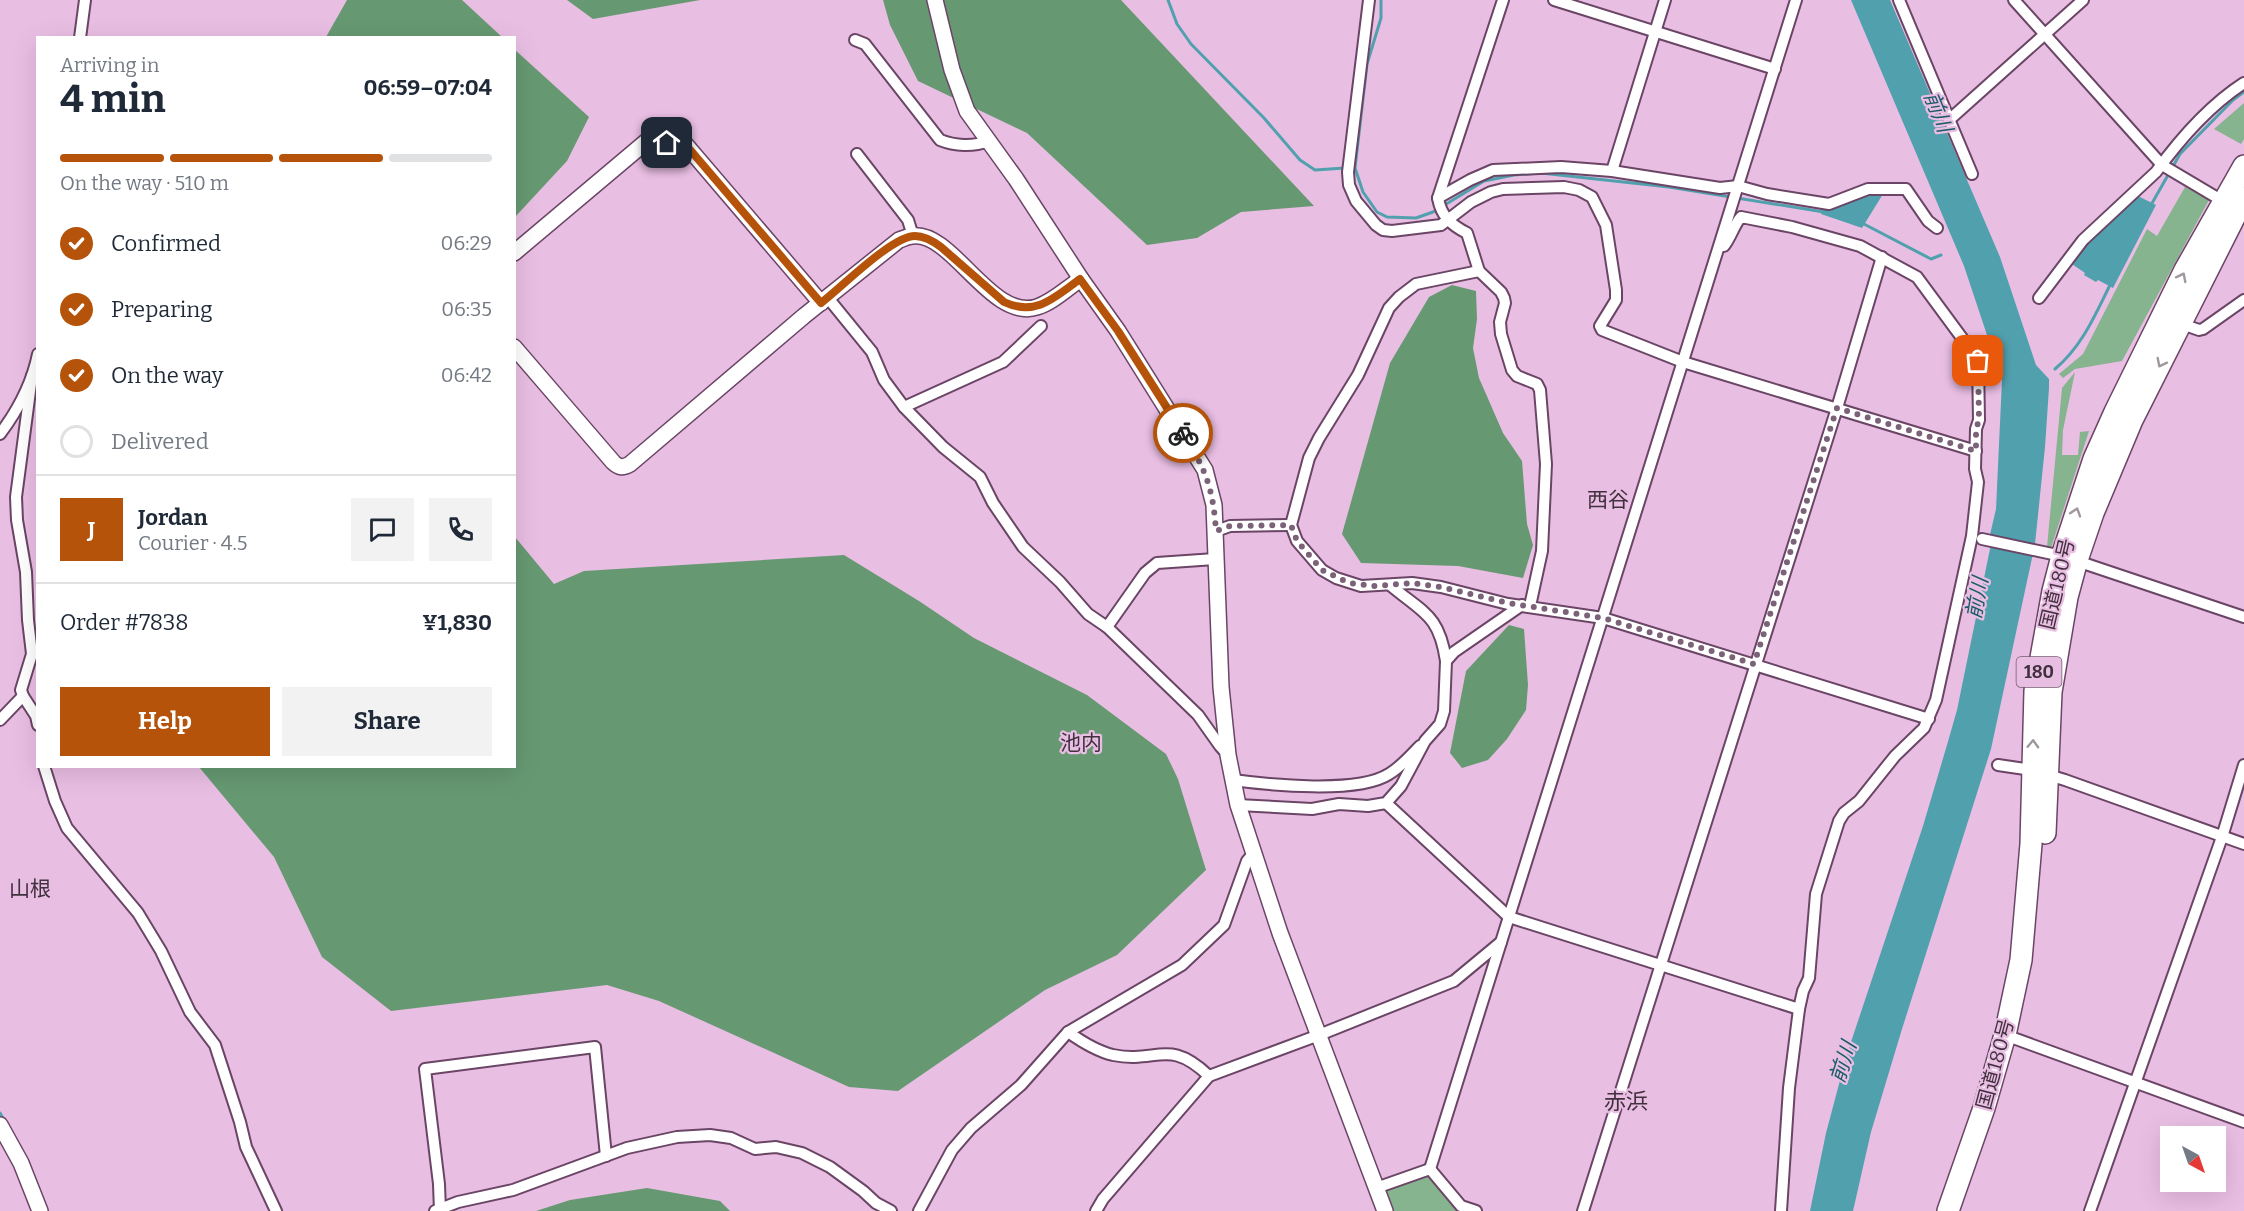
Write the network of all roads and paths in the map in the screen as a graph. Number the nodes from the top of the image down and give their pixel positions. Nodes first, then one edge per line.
1 (85, 0) edge
2 (935, 0) edge
3 (1369, 0) edge
4 (1503, 0) edge
5 (1554, 0) edge
6 (1665, 0) edge
7 (1796, 0) edge
8 (1899, 0) edge
9 (2014, 0) edge
10 (2083, 0) edge
11 (1654, 32) junction
12 (2045, 34) junction
13 (80, 36) edge
14 (855, 40) dead end
15 (1775, 69) junction
16 (2244, 82) edge
17 (1949, 120) junction
18 (988, 141) junction
19 (857, 154) dead end
20 (2244, 166) edge
21 (2167, 169) junction
22 (1612, 171) junction
23 (1972, 174) dead end
24 (1736, 194) junction
25 (2235, 203) edge
26 (1442, 208) junction
27 (1937, 228) dead end
28 (913, 236) junction
29 (1720, 246) junction
30 (516, 251) edge
31 (1882, 257) junction
32 (1479, 271) junction
33 (1080, 279) junction
34 (2039, 298) dead end
35 (824, 300) junction
36 (2244, 300) edge
37 (2172, 319) junction
38 (1041, 326) dead end
39 (516, 349) edge
40 (36, 361) edge
41 (1683, 362) junction
42 (32, 376) junction
43 (904, 407) junction
44 (1837, 408) junction
45 (0, 434) edge
46 (1976, 451) junction
47 (1291, 525) junction
48 (1216, 531) junction
49 (1983, 540) dead end
50 (2070, 558) junction
51 (1215, 559) junction
52 (1390, 585) junction
53 (1526, 605) junction
54 (2244, 617) edge
55 (1603, 618) junction
56 (1107, 627) junction
57 (1446, 661) junction
58 (1754, 664) junction
59 (23, 696) junction
60 (36, 719) edge
61 (1929, 719) junction
62 (0, 720) edge
63 (1425, 741) junction
64 (1228, 755) junction
65 (1998, 765) dead end
66 (2244, 765) edge
67 (45, 768) edge
68 (2040, 773) junction
69 (1233, 780) junction
70 (1386, 803) junction
71 (1238, 805) junction
72 (2222, 837) junction
73 (2244, 844) edge
74 (1253, 854) junction
75 (1509, 917) junction
76 (1502, 942) junction
77 (1661, 966) junction
78 (1799, 1010) junction
79 (1068, 1032) junction
80 (1319, 1035) junction
81 (2011, 1038) junction
82 (1209, 1076) junction
83 (2135, 1084) junction
84 (2244, 1122) edge
85 (0, 1125) edge
86 (606, 1156) junction
87 (1430, 1169) junction
88 (1376, 1188) junction
89 (1100, 1208) edge
90 (438, 1210) edge
91 (40, 1211) edge
92 (276, 1211) edge
93 (891, 1211) edge
94 (919, 1211) edge
95 (1385, 1211) edge
96 (1476, 1211) edge
97 (1583, 1211) edge
98 (1781, 1211) edge
99 (1948, 1211) edge
100 (1963, 1211) edge
101 (2090, 1211) edge

1 - 13 street
2 - 18 street
3 - 26 street
4 - 26 street
5 - 11 street
6 - 11 street
7 - 15 street
8 - 17 street
9 - 12 street
10 - 12 street
11 - 15 street
11 - 22 street
12 - 17 street
12 - 21 street
14 - 18 street
15 - 24 street
16 - 21 street
17 - 23 street
18 - 33 street
19 - 28 street
20 - 25 highway, 国道180号 / 180
21 - 25 street
21 - 34 street
22 - 24 street
22 - 26 street
24 - 27 street
24 - 29 street
25 - 37 highway, 国道180号 / 180
26 - 32 street
26 - 41 street
28 - 33 street
28 - 35 street
29 - 31 street
29 - 41 street
30 - 35 street
31 - 44 street
31 - 46 street
32 - 47 street
32 - 53 street
33 - 48 street
35 - 39 street
35 - 43 street
36 - 37 street
37 - 50 highway, 国道180号 / 180
38 - 43 street
40 - 42 street
41 - 44 street
41 - 55 street
42 - 45 street
42 - 59 street
43 - 56 street
44 - 46 street
44 - 58 street
46 - 61 street
47 - 48 street
47 - 52 street
48 - 51 street
49 - 50 street
50 - 54 street
50 - 68 highway, 国道180号 / 180
51 - 56 street
51 - 64 street
52 - 53 street
52 - 57 street
53 - 55 street
53 - 57 street
55 - 58 street
55 - 75 street
56 - 64 street
57 - 63 street
58 - 61 street
58 - 77 street
59 - 60 street
59 - 62 street
61 - 78 street
63 - 69 street
63 - 70 street
64 - 69 street
65 - 68 street
66 - 72 street
67 - 92 street
68 - 72 street
68 - 81 highway, 国道180号 / 180
69 - 71 street
70 - 71 street
70 - 75 street
71 - 74 street
72 - 73 street
72 - 83 street
74 - 79 street
74 - 80 street
75 - 76 street
75 - 77 street
76 - 80 street
76 - 87 street
77 - 78 street
77 - 97 street
78 - 98 street
79 - 82 street
79 - 94 street
80 - 82 street
80 - 88 street
81 - 83 street
81 - 99 highway, 国道180号 / 180
81 - 100 highway, 国道180号 / 180
82 - 89 street
83 - 84 street
83 - 101 street
85 - 91 street
86 - 90 street
86 - 90 street
86 - 93 street
87 - 88 street
87 - 96 street
88 - 95 street

